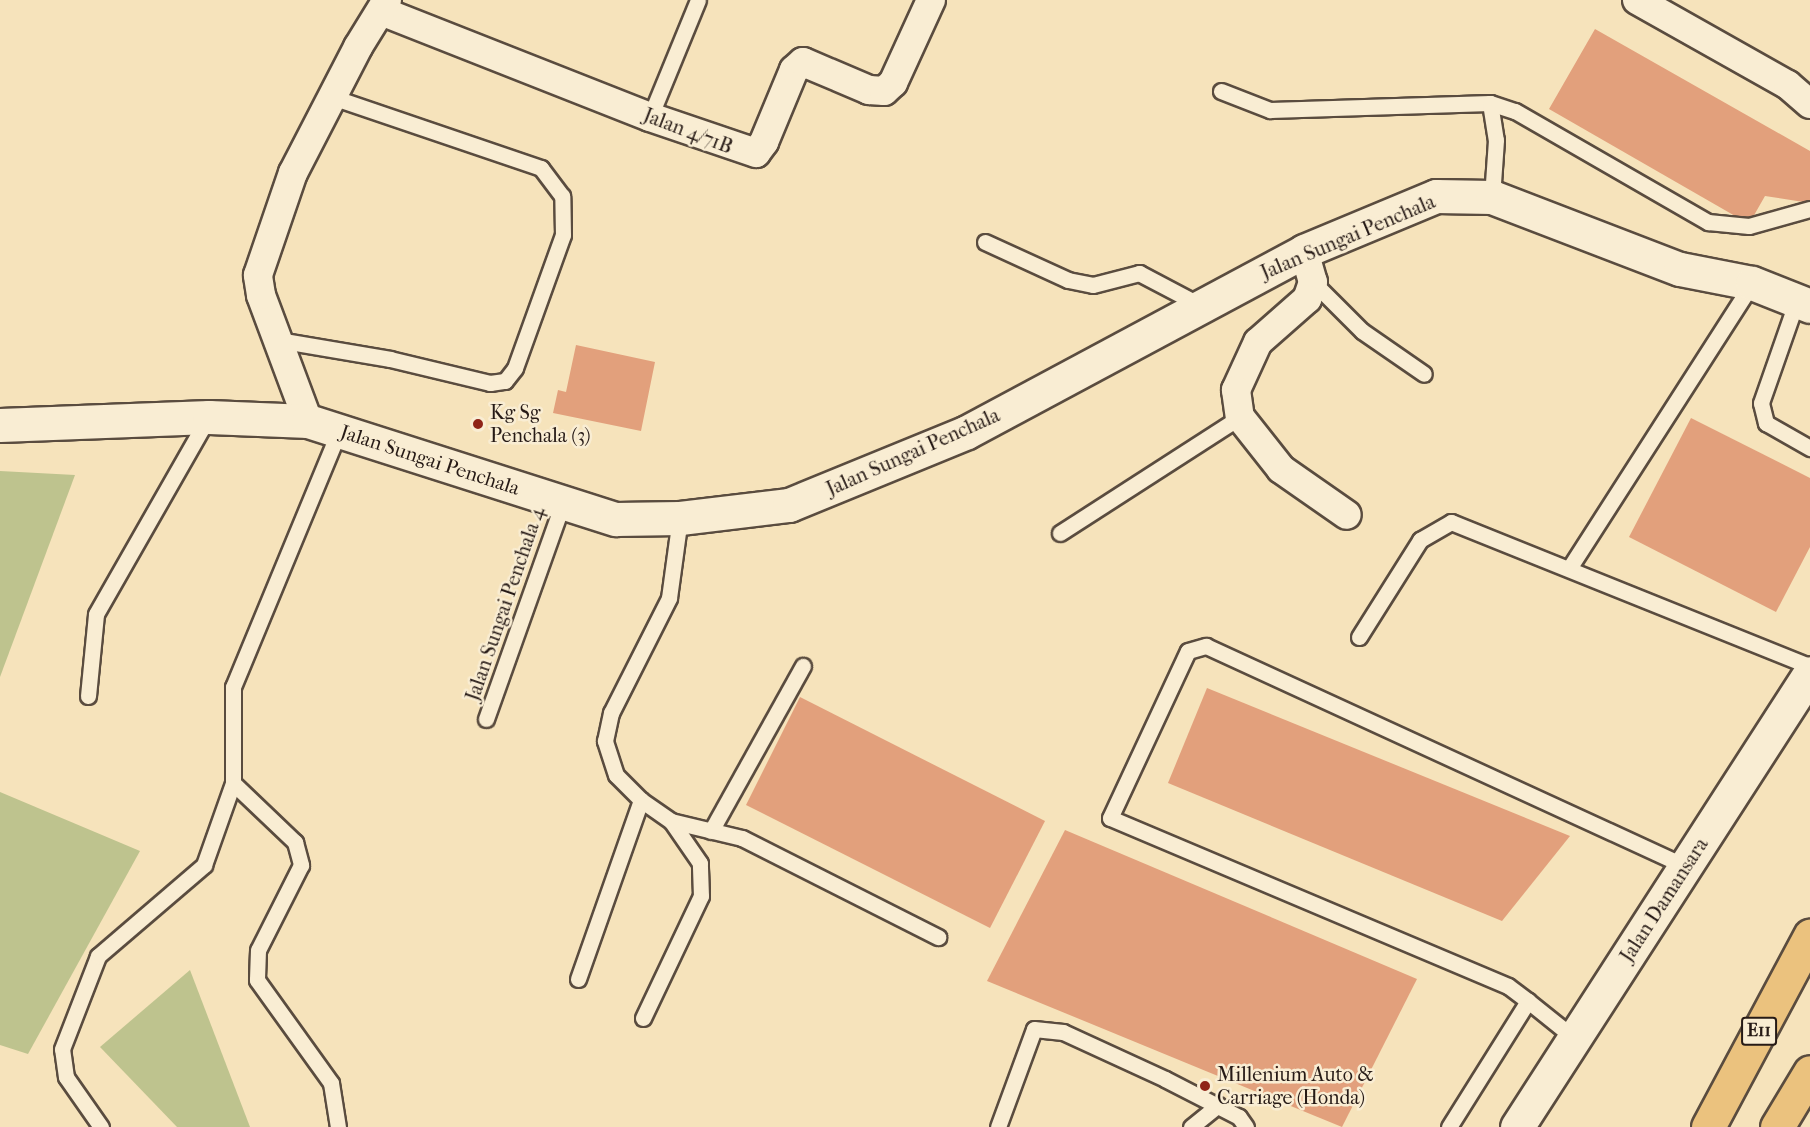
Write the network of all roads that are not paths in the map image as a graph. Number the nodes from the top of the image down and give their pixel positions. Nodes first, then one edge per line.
1 (698, 0) edge
2 (931, 0) edge
3 (1637, 0) edge
4 (384, 5) edge
5 (1221, 91) dead end
6 (332, 97) junction
7 (1490, 103) junction
8 (1810, 104) edge
9 (650, 117) junction
10 (1491, 197) junction
11 (1810, 209) edge
12 (985, 242) dead end
13 (1304, 251) junction
14 (1313, 282) junction
15 (1752, 283) junction
16 (1804, 303) edge
17 (1200, 305) junction
18 (278, 340) junction
19 (1424, 374) dead end
20 (209, 417) junction
21 (1240, 417) junction
22 (0, 425) edge
23 (324, 426) junction
24 (1810, 448) edge
25 (563, 503) junction
26 (1347, 516) dead end
27 (681, 518) junction
28 (1060, 532) dead end
29 (1570, 567) junction
30 (1359, 637) dead end
31 (803, 666) dead end
32 (1810, 666) edge
33 (1810, 673) edge
34 (88, 696) dead end
35 (486, 719) dead end
36 (233, 783) junction
37 (641, 800) junction
38 (671, 821) junction
39 (711, 831) junction
40 (1686, 866) junction
41 (1810, 936) edge
42 (938, 938) dead end
43 (578, 979) dead end
44 (1528, 1001) junction
45 (643, 1018) dead end
46 (1574, 1038) junction
47 (1810, 1072) edge
48 (1218, 1105) junction
49 (101, 1127) edge
50 (338, 1127) edge
51 (998, 1127) edge
52 (1191, 1127) edge
53 (1246, 1127) edge
54 (1449, 1127) edge
55 (1517, 1127) edge
56 (1708, 1127) edge
57 (1777, 1127) edge

1 - 9 lane
2 - 9 street, Jalan 4/71B
3 - 8 street
4 - 6 street
4 - 9 street, Jalan 4/71B
5 - 7 lane
6 - 18 street
6 - 18 lane
7 - 10 lane
7 - 11 lane
10 - 13 street, Jalan Sungai Penchala
10 - 15 street, Jalan Sungai Penchala
12 - 17 lane
13 - 14 street
13 - 17 street, Jalan Sungai Penchala
14 - 19 lane
14 - 21 street
15 - 16 street, Jalan Sungai Penchala
15 - 29 lane
16 - 24 lane
17 - 27 street, Jalan Sungai Penchala
18 - 23 street
20 - 22 street, Jalan Sungai Penchala
20 - 23 street, Jalan Sungai Penchala
20 - 34 lane
21 - 26 street
21 - 28 lane
23 - 25 street, Jalan Sungai Penchala
23 - 36 lane
25 - 27 street, Jalan Sungai Penchala
25 - 35 lane, Jalan Sungai Penchala 4
27 - 37 lane
29 - 30 lane
29 - 32 lane
31 - 39 lane
33 - 40 street, Jalan Damansara
36 - 49 lane
36 - 50 lane
37 - 38 lane
37 - 43 lane
38 - 39 lane
38 - 45 lane
39 - 42 lane
40 - 44 lane
40 - 46 street, Jalan Damansara
41 - 56 highway, E11
44 - 46 lane
44 - 54 lane
46 - 55 street, Jalan Damansara
47 - 57 highway
48 - 51 lane
48 - 52 lane
48 - 53 lane

